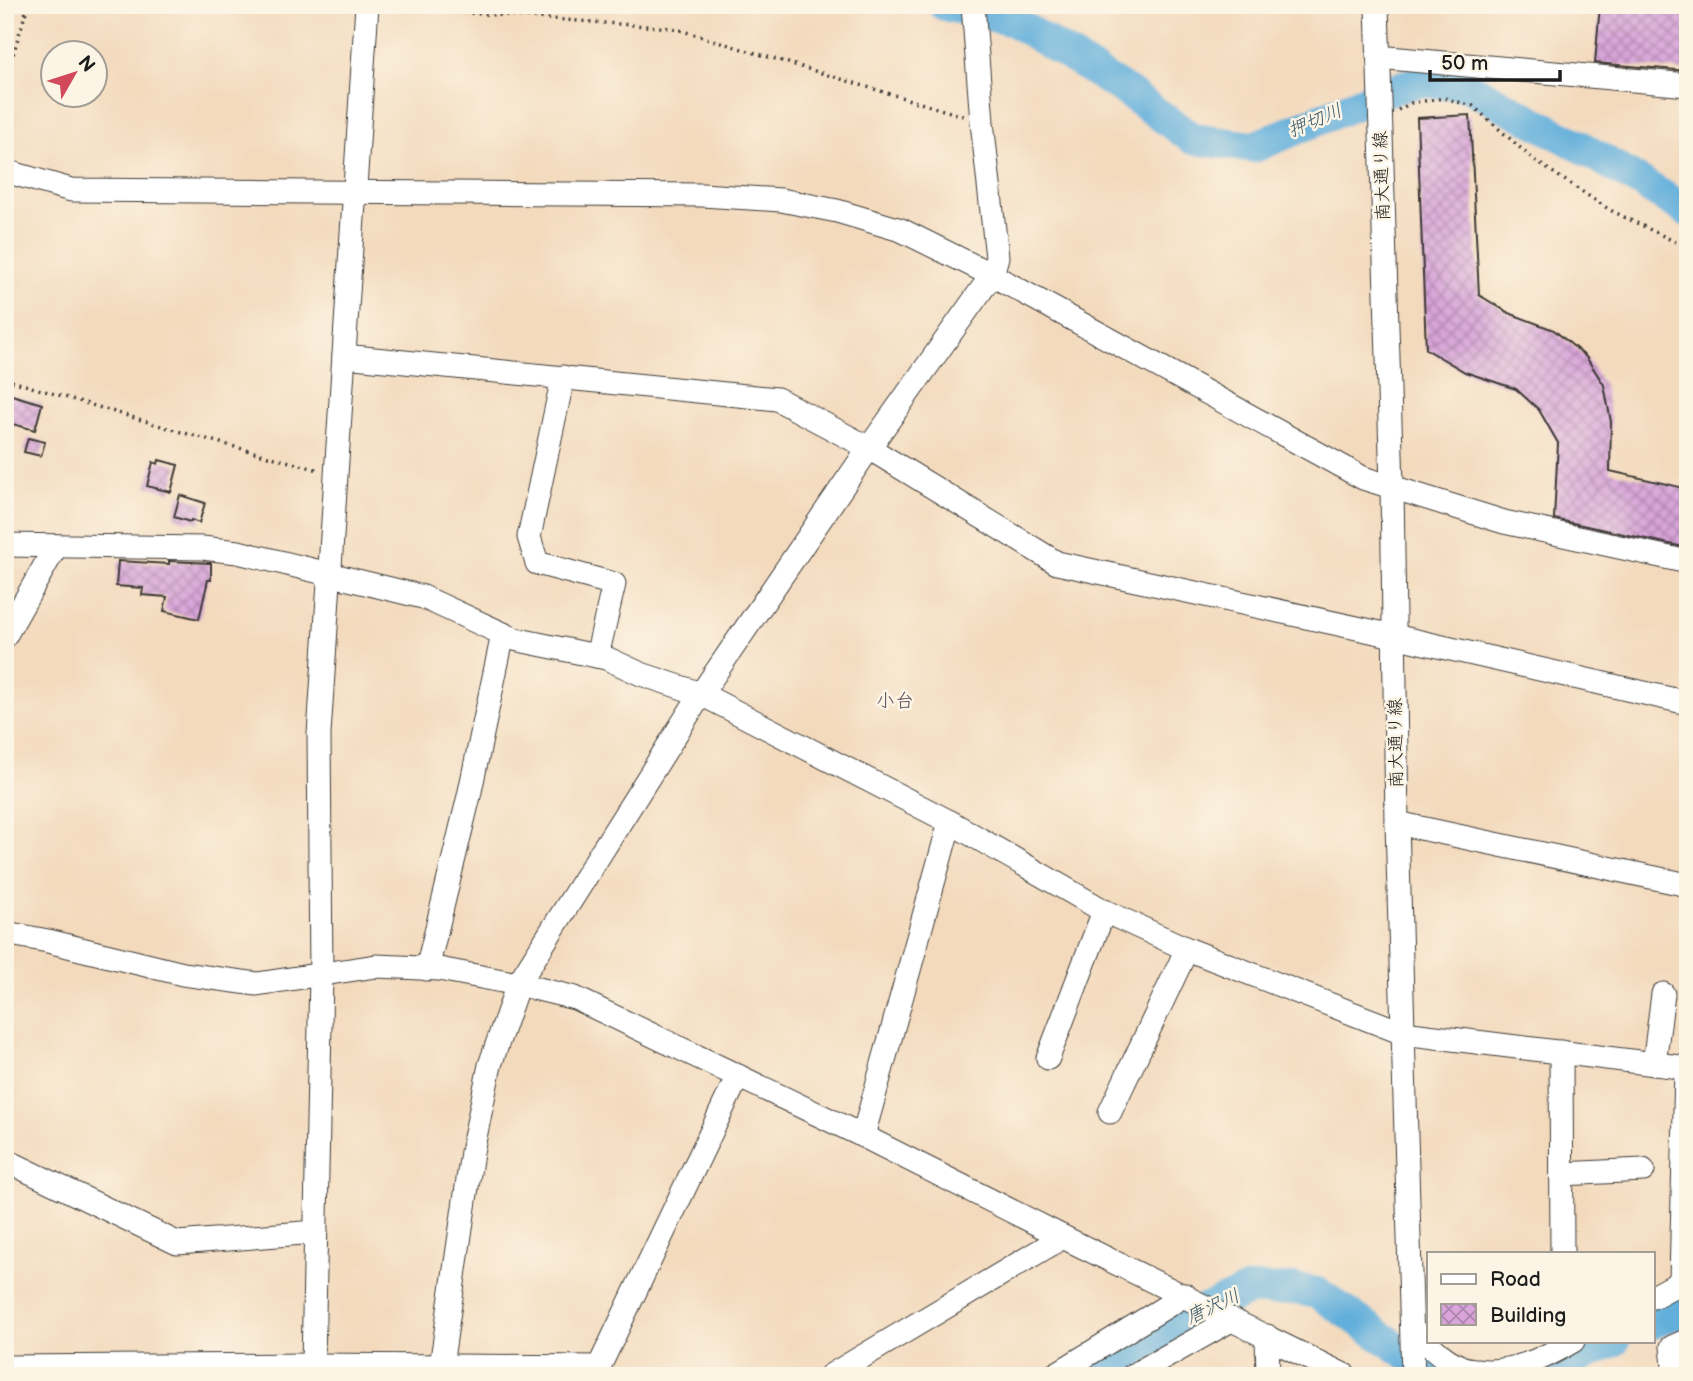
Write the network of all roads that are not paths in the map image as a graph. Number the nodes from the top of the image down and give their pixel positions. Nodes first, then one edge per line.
1 (368, 5) edge
2 (1377, 5) edge
3 (974, 16) edge
4 (1379, 68) junction
5 (1688, 85) edge
6 (5, 171) edge
7 (356, 192) junction
8 (992, 275) junction
9 (344, 356) junction
10 (563, 377) junction
11 (869, 448) junction
12 (1392, 486) junction
13 (5, 545) edge
14 (56, 546) junction
15 (1688, 562) edge
16 (330, 575) junction
17 (503, 634) junction
18 (5, 636) edge
19 (1394, 636) junction
20 (597, 656) junction
21 (701, 694) junction
22 (1688, 703) edge
23 (950, 822) junction
24 (1397, 823) junction
25 (1688, 885) edge
26 (1104, 911) junction
27 (5, 933) edge
28 (1187, 949) junction
29 (426, 969) junction
30 (321, 975) junction
31 (518, 984) junction
32 (1663, 994) dead end
33 (1403, 1033) junction
34 (1560, 1052) junction
35 (1048, 1058) dead end
36 (1654, 1064) junction
37 (1687, 1068) edge
38 (738, 1076) junction
39 (1110, 1112) dead end
40 (863, 1136) junction
41 (5, 1160) edge
42 (1643, 1170) dead end
43 (1562, 1174) junction
44 (316, 1232) junction
45 (1063, 1237) junction
46 (1562, 1252) edge
47 (1684, 1282) edge
48 (1654, 1297) edge
49 (1189, 1298) junction
50 (1228, 1318) junction
51 (1413, 1335) junction
52 (1267, 1336) junction
53 (1688, 1340) edge
54 (1566, 1343) edge
55 (441, 1366) junction
56 (5, 1367) edge
57 (312, 1370) edge
58 (830, 1376) edge
59 (1053, 1376) edge
60 (1132, 1376) edge
61 (1268, 1376) edge
62 (1346, 1376) edge
63 (1413, 1376) edge
64 (1675, 1376) edge

1 - 7 street
2 - 4 street
3 - 8 street
4 - 5 street
4 - 12 street, 南大通り線
6 - 7 street
7 - 8 street
7 - 9 street
8 - 11 street
8 - 12 street
9 - 10 street
9 - 16 street
10 - 11 street
10 - 20 street
11 - 19 street
11 - 21 street
12 - 15 street
12 - 19 street, 南大通り線
13 - 14 street
14 - 16 street
14 - 18 street
16 - 17 street
16 - 30 street
17 - 20 street
17 - 29 street
19 - 22 street
19 - 24 street, 南大通り線
20 - 21 street
21 - 23 street
21 - 31 street
23 - 26 street
23 - 40 street
24 - 25 street
24 - 33 street, 南大通り線
26 - 28 street
26 - 35 street
27 - 30 street
28 - 33 street
28 - 39 street
29 - 30 street
29 - 31 street
30 - 44 street
31 - 38 street
31 - 55 street
32 - 36 street
33 - 34 street
33 - 51 street, 南大通り線
34 - 36 street
34 - 43 street
36 - 37 street
37 - 47 street
38 - 40 street
38 - 55 street
40 - 45 street
41 - 44 street
42 - 43 street
43 - 46 street
44 - 57 street
45 - 49 street
45 - 58 street
47 - 48 street
49 - 50 street
49 - 59 street
50 - 52 street
50 - 60 street
51 - 54 street
51 - 63 street, 南大通り線
52 - 61 street
52 - 62 street
53 - 64 street
55 - 57 street
56 - 57 street

